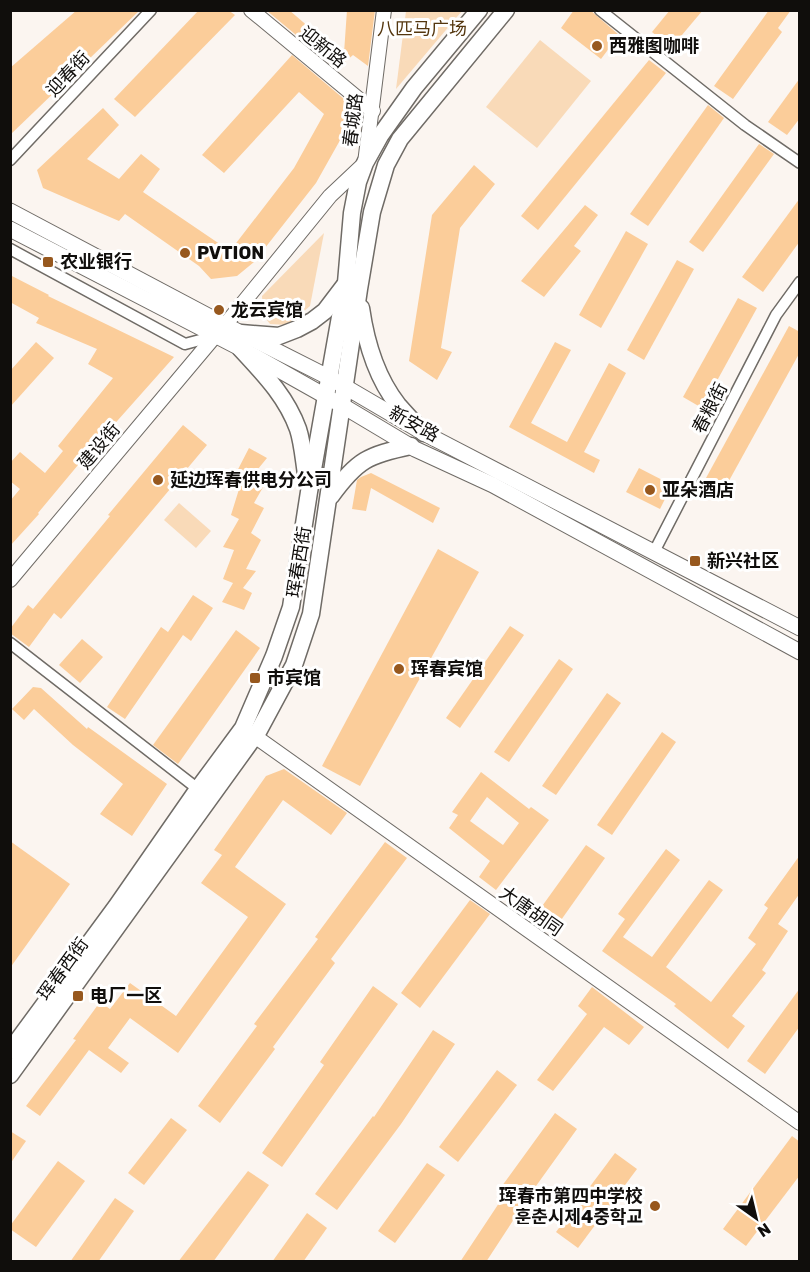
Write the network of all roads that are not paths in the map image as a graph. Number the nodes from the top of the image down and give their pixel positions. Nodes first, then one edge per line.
1 (150, 10) edge
2 (251, 10) edge
3 (384, 10) edge
4 (479, 10) edge
5 (507, 10) edge
6 (600, 10) edge
7 (373, 111) junction
8 (10, 160) edge
9 (366, 163) junction
10 (800, 163) edge
11 (10, 211) edge
12 (10, 229) edge
13 (10, 249) edge
14 (800, 282) edge
15 (353, 286) junction
16 (220, 331) junction
17 (240, 341) junction
18 (330, 378) junction
19 (345, 387) junction
20 (326, 396) junction
21 (343, 406) junction
22 (424, 433) junction
23 (411, 446) junction
24 (495, 478) junction
25 (309, 492) junction
26 (329, 499) junction
27 (654, 552) junction
28 (10, 580) edge
29 (800, 628) edge
30 (10, 643) edge
31 (800, 651) edge
32 (248, 732) junction
33 (198, 789) junction
34 (10, 1051) edge
35 (10, 1075) edge
36 (800, 1123) edge

1 - 8 street, 迎春街
2 - 7 street, 迎新路
3 - 7 street, 春城路
4 - 9 main road, 珲春西街
5 - 15 main road, 珲春西街
6 - 10 street
7 - 9 street, 春城路
9 - 15 main road, 珲春西街
9 - 16 street, 建设街
11 - 16 main road, 新安路
12 - 16 main road, 新安路
13 - 16 street
14 - 27 street, 春粮街
15 - 17 main road
15 - 18 main road, 珲春西街
15 - 19 main road, 珲春西街
15 - 22 main road
16 - 17 main road, 新安路
16 - 28 street, 建设街
17 - 18 main road, 新安路
17 - 20 main road, 新安路
17 - 25 main road
18 - 19 main road, 新安路
18 - 20 main road, 珲春西街
19 - 21 main road, 珲春西街
19 - 22 main road, 新安路
20 - 21 main road, 新安路
20 - 25 main road, 珲春西街
21 - 23 main road, 新安路
21 - 26 main road, 珲春西街
22 - 24 main road, 新安路
23 - 24 main road, 新安路
23 - 26 main road
24 - 27 main road, 新安路
24 - 31 main road, 新安路
25 - 32 main road, 珲春西街
26 - 32 main road, 珲春西街
27 - 29 main road, 新安路
30 - 33 street
32 - 33 main road, 珲春西街
32 - 35 main road, 珲春西街
32 - 36 street, 大唐胡同
33 - 34 main road, 珲春西街

